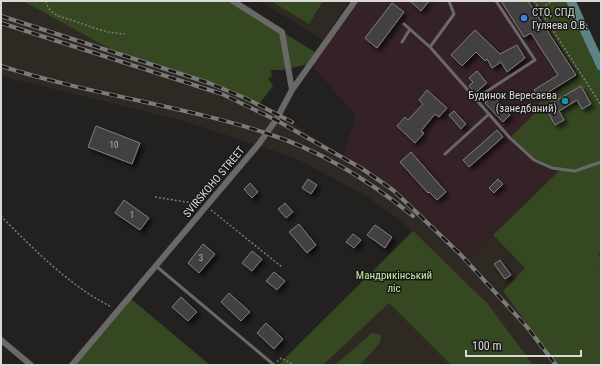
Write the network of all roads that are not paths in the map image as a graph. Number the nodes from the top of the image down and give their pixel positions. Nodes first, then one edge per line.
1 (233, 1) edge
2 (355, 1) edge
3 (449, 1) edge
4 (496, 1) edge
5 (571, 1) edge
6 (404, 24) dead end
7 (410, 29) junction
8 (402, 42) dead end
9 (430, 47) junction
10 (601, 66) edge
11 (292, 90) junction
12 (475, 98) junction
13 (489, 114) junction
14 (445, 154) dead end
15 (601, 162) edge
16 (156, 266) junction
17 (1, 340) edge
18 (31, 365) edge
19 (72, 365) edge
20 (274, 365) edge

1 - 11 street
2 - 11 street, SVIRSKOHO STREET
3 - 9 lane
4 - 12 lane
5 - 10 main road
6 - 7 lane
7 - 8 lane
7 - 9 lane
9 - 12 lane
11 - 16 street, SVIRSKOHO STREET
12 - 13 lane
13 - 14 lane
13 - 15 lane
16 - 19 street, SVIRSKOHO STREET
16 - 20 lane
17 - 18 street

